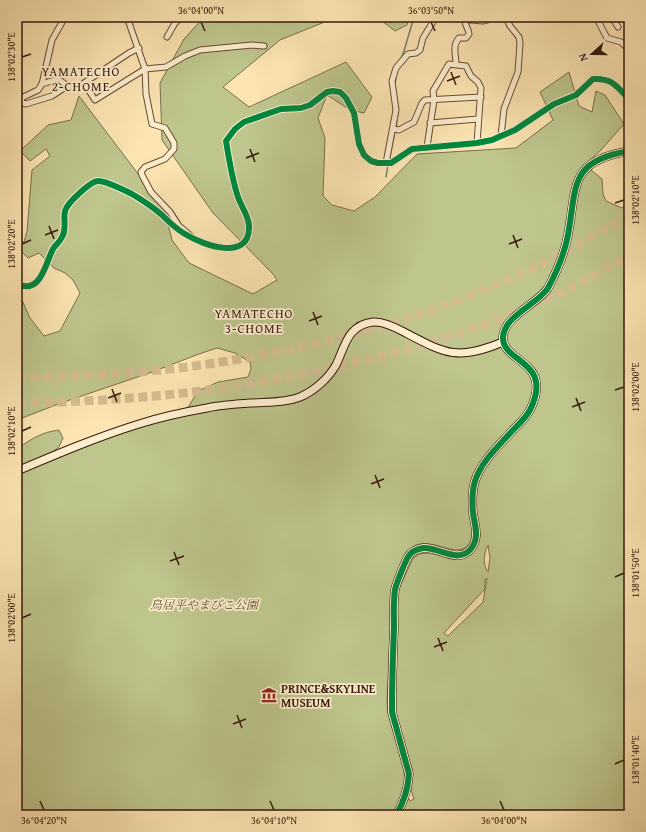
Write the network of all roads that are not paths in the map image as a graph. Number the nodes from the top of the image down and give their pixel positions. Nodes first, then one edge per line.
1 (64, 17) edge
2 (127, 17) edge
3 (181, 17) edge
4 (436, 17) edge
5 (491, 17) edge
6 (506, 17) edge
7 (596, 17) edge
8 (612, 17) edge
9 (618, 27) dead end
10 (167, 37) dead end
11 (264, 46) dead end
12 (139, 48) junction
13 (629, 49) edge
14 (456, 64) junction
15 (145, 70) junction
16 (42, 84) junction
17 (481, 96) junction
18 (19, 99) edge
19 (629, 99) edge
20 (434, 100) junction
21 (478, 119) junction
22 (430, 123) junction
23 (393, 129) junction
24 (501, 136) junction
25 (477, 143) junction
26 (427, 147) junction
27 (629, 151) edge
28 (386, 163) junction
29 (193, 239) junction
30 (17, 284) edge
31 (504, 342) junction
32 (17, 471) edge
33 (396, 815) edge

1 - 16 street
2 - 12 street
3 - 10 street
4 - 23 street
5 - 14 street
6 - 24 street
7 - 13 street
8 - 9 street
11 - 15 street
12 - 15 street
12 - 15 street
14 - 17 street
14 - 20 street
15 - 29 street
16 - 18 street
16 - 18 street
17 - 20 street
17 - 21 street
19 - 24 street
20 - 22 street
20 - 23 street
21 - 22 street
21 - 25 street
22 - 26 street
23 - 28 street
24 - 25 street
25 - 26 street
26 - 28 street
27 - 31 street
28 - 29 street
29 - 30 street
31 - 32 street
31 - 33 street

